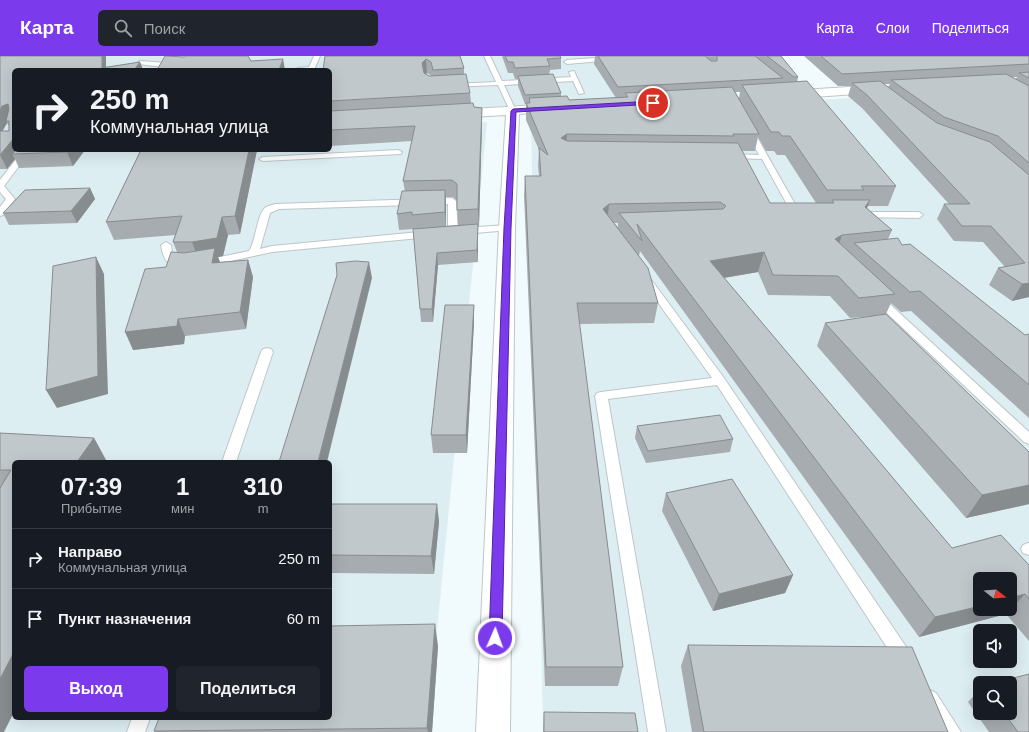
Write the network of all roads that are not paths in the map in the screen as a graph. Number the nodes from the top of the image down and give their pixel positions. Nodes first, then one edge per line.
1 (140, 56) edge
2 (317, 56) edge
3 (487, 56) edge
4 (566, 59) edge
5 (619, 59) edge
6 (140, 63) junction
7 (134, 65) edge
8 (179, 68) edge
9 (312, 68) edge
10 (574, 79) junction
11 (500, 83) junction
12 (446, 86) edge
13 (581, 93) dead end
14 (784, 93) edge
15 (888, 94) edge
16 (568, 108) edge
17 (513, 111) junction
18 (442, 115) edge
19 (745, 124) edge
20 (26, 152) edge
21 (398, 152) dead end
22 (306, 153) edge
23 (724, 156) edge
24 (764, 157) junction
25 (263, 159) dead end
26 (0, 186) edge
27 (0, 214) edge
28 (804, 215) edge
29 (850, 215) edge
30 (919, 215) dead end
31 (507, 228) junction
32 (446, 232) junction
33 (166, 245) dead end
34 (253, 252) junction
35 (636, 266) edge
36 (869, 291) edge
37 (267, 352) dead end
38 (720, 381) junction
39 (1029, 439) edge
40 (230, 460) edge
41 (913, 672) edge
42 (922, 686) edge
43 (140, 720) edge
44 (136, 732) edge
45 (493, 732) edge
46 (657, 732) edge
47 (952, 732) edge

1 - 6 lane
2 - 9 lane
3 - 11 lane
4 - 5 lane
4 - 10 lane
6 - 7 lane
6 - 8 lane
10 - 11 lane
10 - 13 lane
11 - 12 lane
11 - 17 lane
14 - 15 street
16 - 17 street
17 - 18 street
17 - 31 street
19 - 24 lane
20 - 26 lane
21 - 22 lane
22 - 25 lane
23 - 24 lane
24 - 28 lane
26 - 27 lane
29 - 30 lane
31 - 32 lane
31 - 45 street
32 - 34 lane
32 - 34 lane
33 - 34 lane
35 - 38 lane
36 - 39 lane
37 - 40 lane
38 - 41 lane
38 - 46 lane
42 - 47 lane
43 - 44 lane

